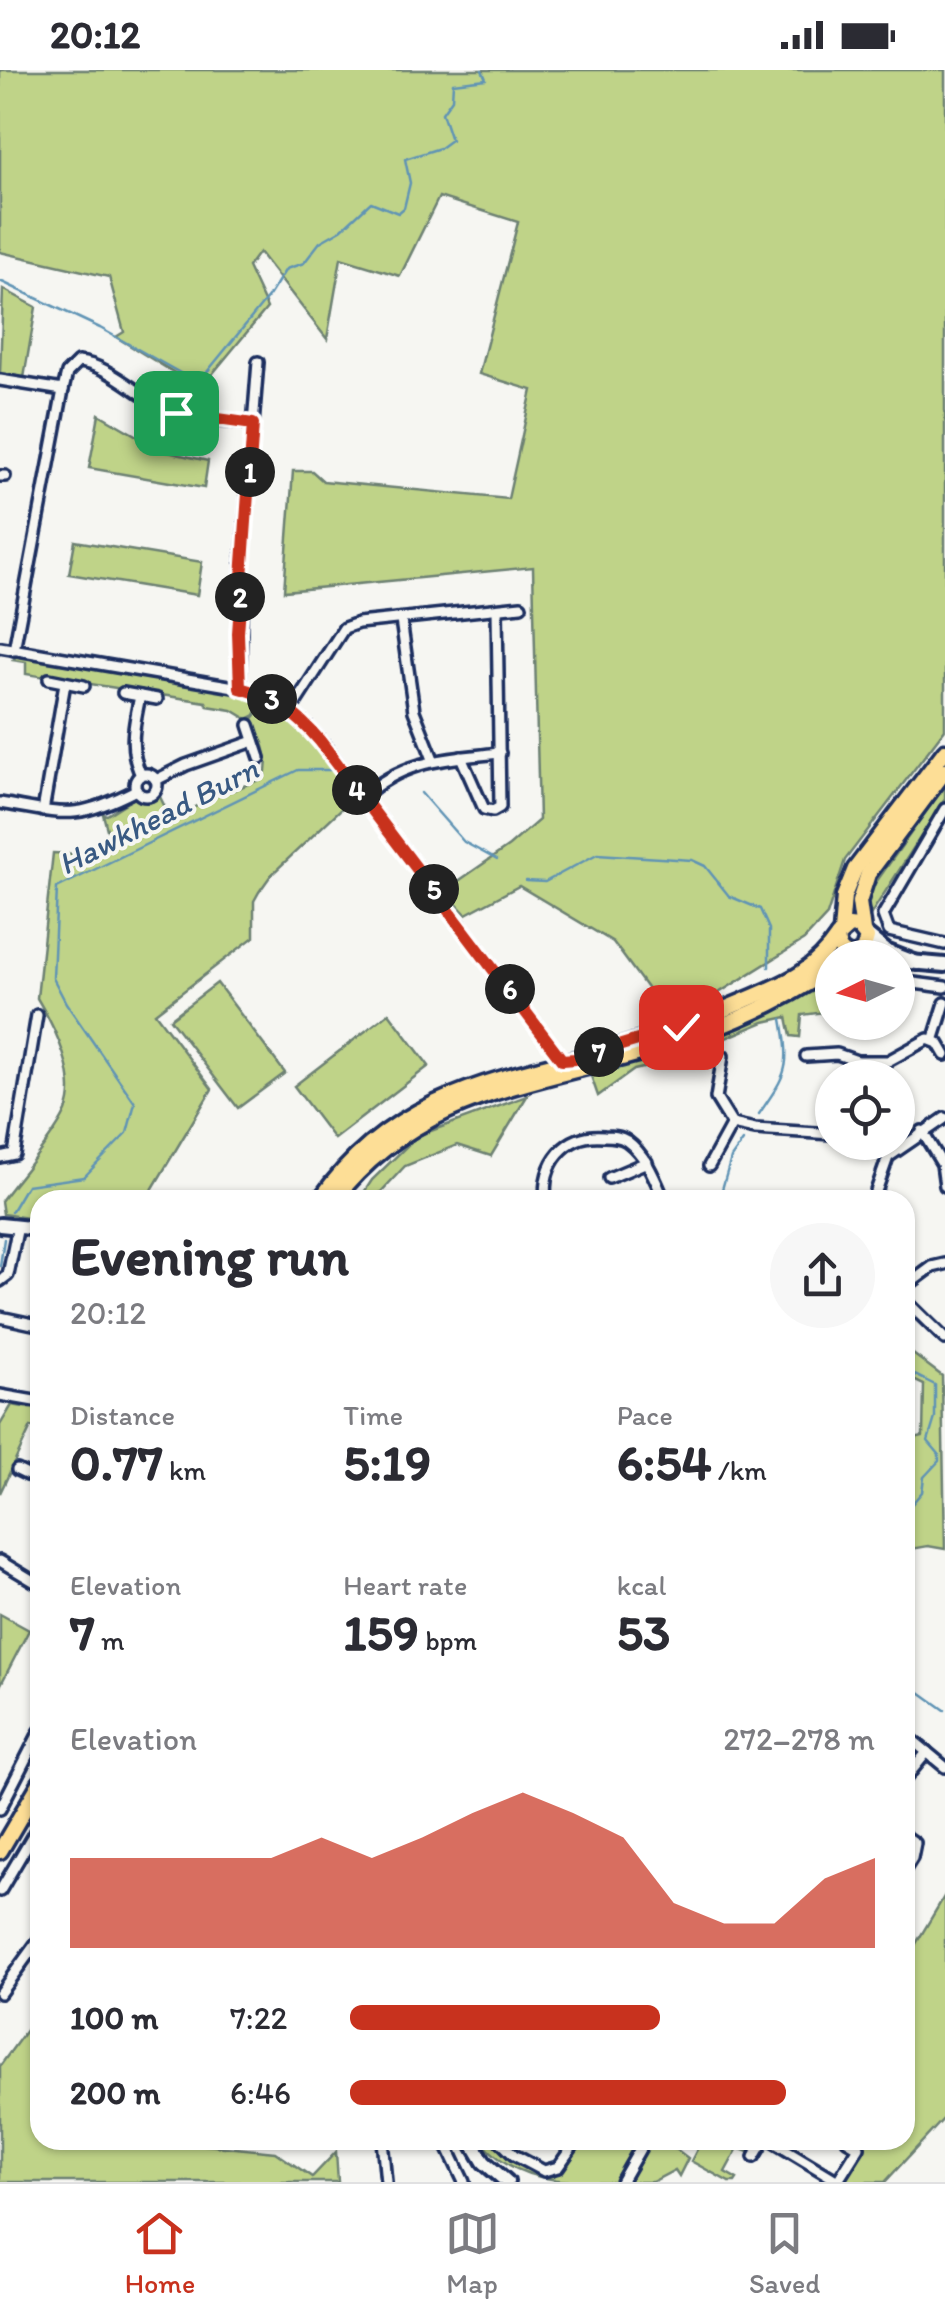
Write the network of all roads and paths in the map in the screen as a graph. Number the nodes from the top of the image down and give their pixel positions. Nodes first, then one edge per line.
1 (258, 362) dead end
2 (0, 380) edge
3 (63, 390) junction
4 (253, 424) junction
5 (522, 606) dead end
6 (497, 610) junction
7 (401, 620) junction
8 (0, 647) edge
9 (14, 650) junction
10 (49, 680) dead end
11 (65, 683) junction
12 (84, 686) dead end
13 (240, 688) junction
14 (123, 693) dead end
15 (140, 696) junction
16 (157, 699) dead end
17 (291, 710) junction
18 (248, 725) dead end
19 (254, 741) junction
20 (945, 751) edge
21 (500, 753) junction
22 (460, 757) junction
23 (260, 758) dead end
24 (433, 759) junction
25 (945, 771) edge
26 (142, 776) junction
27 (156, 780) junction
28 (136, 790) junction
29 (363, 797) junction
30 (0, 803) edge
31 (945, 809) edge
32 (43, 810) junction
33 (864, 932) junction
34 (839, 934) junction
35 (839, 940) edge
36 (866, 940) edge
37 (945, 944) edge
38 (917, 963) joint
39 (945, 965) edge
40 (815, 980) edge
41 (915, 982) edge
42 (945, 986) edge
43 (945, 1003) edge
44 (37, 1015) dead end
45 (934, 1038) junction
46 (945, 1055) edge
47 (722, 1056) dead end
48 (806, 1056) dead end
49 (562, 1060) junction
50 (854, 1060) edge
51 (890, 1060) edge
52 (707, 1073) dead end
53 (720, 1074) junction
54 (945, 1118) edge
55 (732, 1124) junction
56 (922, 1131) junction
57 (815, 1133) edge
58 (0, 1158) edge
59 (647, 1162) junction
60 (944, 1164) edge
61 (709, 1166) dead end
62 (610, 1178) dead end
63 (945, 1186) edge
64 (328, 1190) edge
65 (342, 1190) edge
66 (545, 1190) edge
67 (660, 1190) edge
68 (876, 1190) edge
69 (0, 1225) edge
70 (18, 1226) junction
71 (30, 1228) edge
72 (945, 1264) edge
73 (0, 1281) edge
74 (915, 1281) edge
75 (915, 1307) edge
76 (0, 1317) edge
77 (30, 1323) edge
78 (939, 1323) edge
79 (945, 1338) edge
80 (0, 1395) edge
81 (30, 1400) edge
82 (17, 1470) dead end
83 (30, 1476) edge
84 (0, 1561) edge
85 (30, 1578) edge
86 (915, 1742) edge
87 (30, 1750) edge
88 (927, 1752) junction
89 (915, 1766) edge
90 (945, 1767) edge
91 (30, 1802) edge
92 (0, 1809) edge
93 (30, 1840) edge
94 (0, 1851) edge
95 (0, 1891) edge
96 (30, 1952) edge
97 (0, 1993) edge
98 (383, 2150) edge
99 (449, 2150) edge
100 (478, 2150) edge
101 (509, 2150) edge
102 (571, 2150) edge
103 (639, 2150) edge
104 (759, 2150) edge
105 (784, 2150) edge
106 (857, 2150) edge
107 (754, 2156) dead end
108 (500, 2180) edge
109 (838, 2181) edge
110 (386, 2182) edge
111 (464, 2182) edge
112 (621, 2182) edge

1 - 4 street
2 - 3 street
3 - 4 street
3 - 9 street
4 - 13 street
5 - 6 street
6 - 7 street
6 - 21 street
7 - 17 street
7 - 24 street
8 - 9 street
9 - 13 street
10 - 11 street
11 - 12 street
11 - 32 street
13 - 17 street
14 - 15 street
15 - 16 street
15 - 26 street
17 - 29 street
18 - 19 street
19 - 23 street
19 - 27 street
20 - 34 main road
21 - 22 street
21 - 22 street
22 - 24 street
24 - 29 street
25 - 33 main road
26 - 27 street
26 - 28 street
27 - 28 street
28 - 32 street
29 - 49 street
30 - 32 street
31 - 37 street
33 - 34 main road
33 - 36 main road
33 - 38 main road
34 - 35 main road
34 - 49 main road
38 - 39 main road
40 - 65 main road
41 - 42 street
43 - 45 street
44 - 58 street
45 - 46 street
45 - 51 street
47 - 53 street
48 - 50 street
49 - 64 main road
52 - 53 street
53 - 55 street
54 - 56 street
55 - 57 street
55 - 61 street
56 - 60 street
56 - 68 street
59 - 62 street
59 - 66 street
59 - 67 street
60 - 63 street
69 - 70 main road
70 - 71 main road
70 - 73 street
72 - 74 street
75 - 78 street
76 - 77 street
78 - 79 street
80 - 81 street
82 - 83 street
84 - 85 street
86 - 88 street
87 - 92 street
88 - 89 street
88 - 90 street
91 - 94 main road
93 - 95 street
96 - 97 street
98 - 110 street
99 - 111 street
100 - 108 main road
101 - 102 street
103 - 112 street
104 - 107 street
105 - 109 street
106 - 109 street

